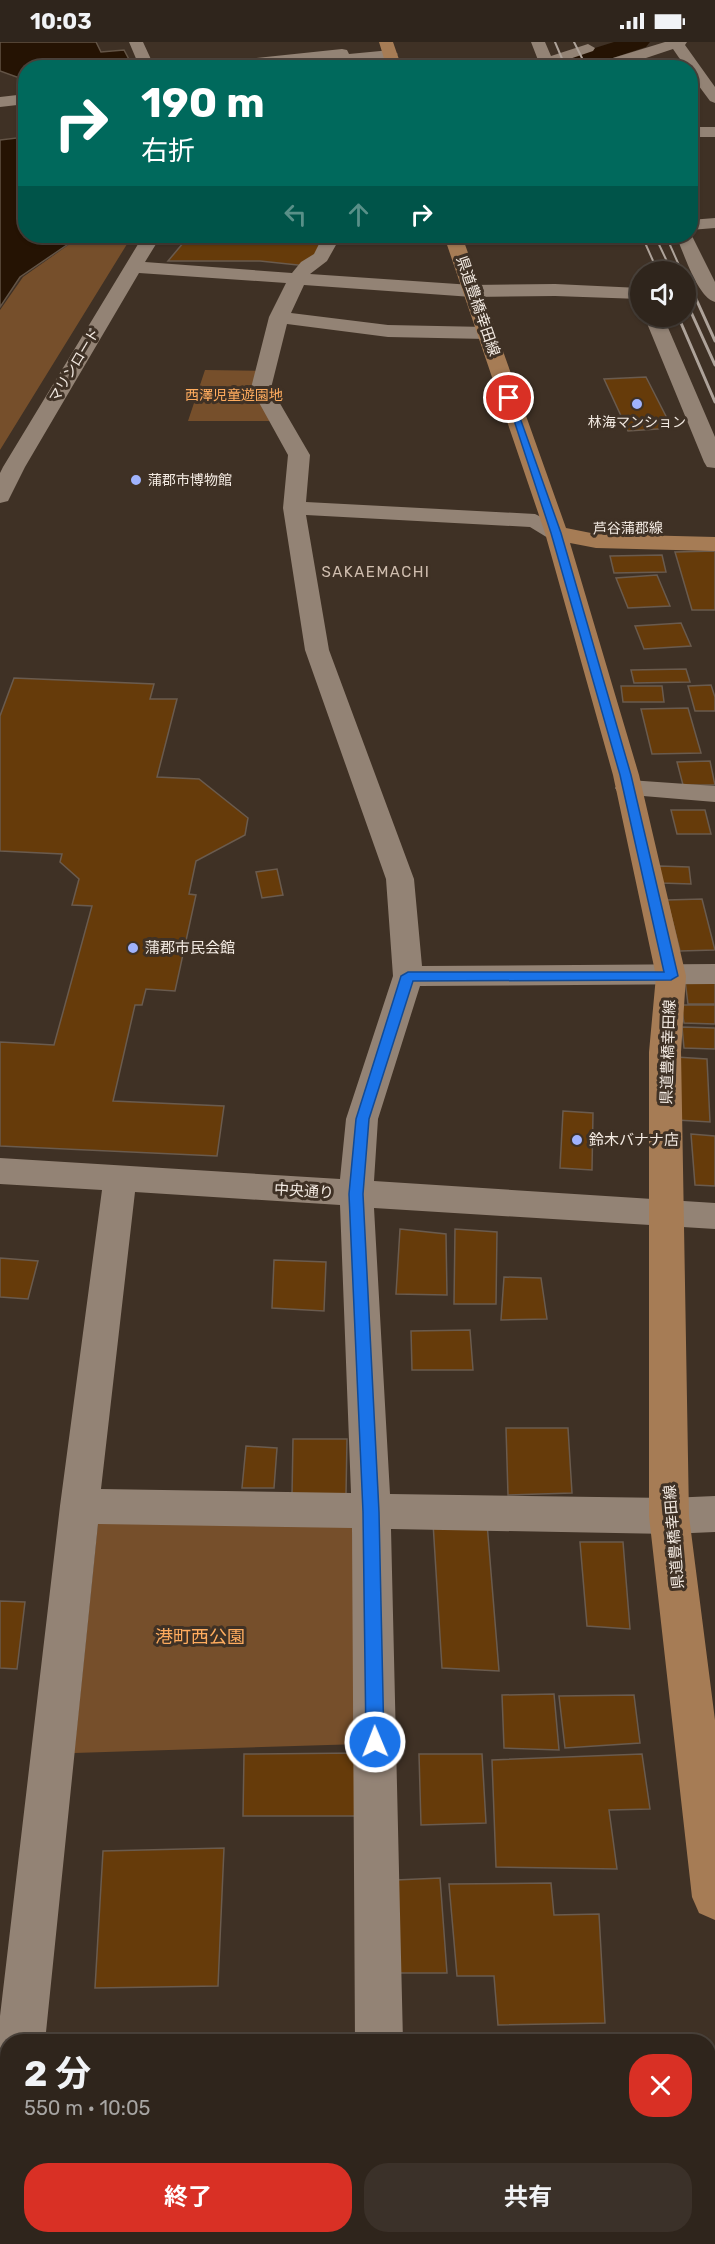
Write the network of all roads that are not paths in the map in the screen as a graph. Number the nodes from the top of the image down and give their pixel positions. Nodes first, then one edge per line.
1 (136, 42) edge
2 (256, 42) edge
3 (538, 42) edge
4 (677, 42) edge
5 (590, 45) edge
6 (191, 50) dead end
7 (341, 51) edge
8 (391, 56) edge
9 (144, 60) edge
10 (196, 60) edge
11 (264, 60) edge
12 (289, 60) edge
13 (366, 60) edge
14 (545, 60) edge
15 (551, 60) edge
16 (621, 60) edge
17 (689, 60) edge
18 (706, 61) dead end
19 (698, 62) edge
20 (698, 74) edge
21 (18, 95) edge
22 (0, 96) edge
23 (18, 97) edge
24 (715, 98) edge
25 (0, 102) edge
26 (698, 132) edge
27 (715, 132) edge
28 (715, 223) edge
29 (698, 224) edge
30 (148, 243) edge
31 (328, 243) edge
32 (455, 243) edge
33 (688, 243) edge
34 (134, 267) junction
35 (297, 279) junction
36 (472, 291) junction
37 (630, 293) edge
38 (715, 296) edge
39 (279, 317) junction
40 (658, 327) edge
41 (487, 333) junction
42 (715, 462) edge
43 (0, 496) edge
44 (294, 508) junction
45 (715, 528) edge
46 (556, 533) junction
47 (715, 544) edge
48 (629, 788) junction
49 (715, 794) edge
50 (715, 974) edge
51 (408, 976) junction
52 (671, 976) junction
53 (0, 1171) edge
54 (120, 1179) junction
55 (356, 1194) junction
56 (665, 1212) junction
57 (715, 1216) edge
58 (80, 1506) junction
59 (371, 1512) junction
60 (715, 1514) edge
61 (669, 1516) junction
62 (715, 1897) edge
63 (22, 2034) edge
64 (379, 2034) edge

1 - 9 street
2 - 11 street
3 - 14 street
4 - 16 street
4 - 17 street
5 - 15 street
6 - 10 street
7 - 8 street
7 - 12 street
8 - 13 street
18 - 19 street
20 - 24 street
21 - 22 street
23 - 25 street
26 - 27 street
28 - 29 street
30 - 34 street, マリンロード
31 - 35 street
32 - 36 main road, 県道豊橋幸田線
33 - 38 street
34 - 35 street
34 - 43 street, マリンロード
35 - 36 street
35 - 39 street
36 - 37 street
36 - 41 main road, 県道豊橋幸田線
39 - 41 street
39 - 44 street
40 - 42 street
41 - 46 main road, 県道豊橋幸田線
44 - 46 street
44 - 51 street
45 - 46 main road, 芦谷蒲郡線
46 - 47 main road, 芦谷蒲郡線
46 - 48 main road, 県道豊橋幸田線
48 - 49 street
48 - 52 main road, 県道豊橋幸田線
50 - 52 street
51 - 52 street
51 - 55 street
52 - 56 main road, 県道豊橋幸田線
53 - 54 street, 中央通り
54 - 55 street, 中央通り
54 - 58 street
55 - 56 street, 中央通り
55 - 59 street
56 - 57 street, 中央通り
56 - 61 main road, 県道豊橋幸田線
58 - 59 street
58 - 63 street
59 - 61 street
59 - 64 street
60 - 61 street
61 - 62 main road, 県道豊橋幸田線

